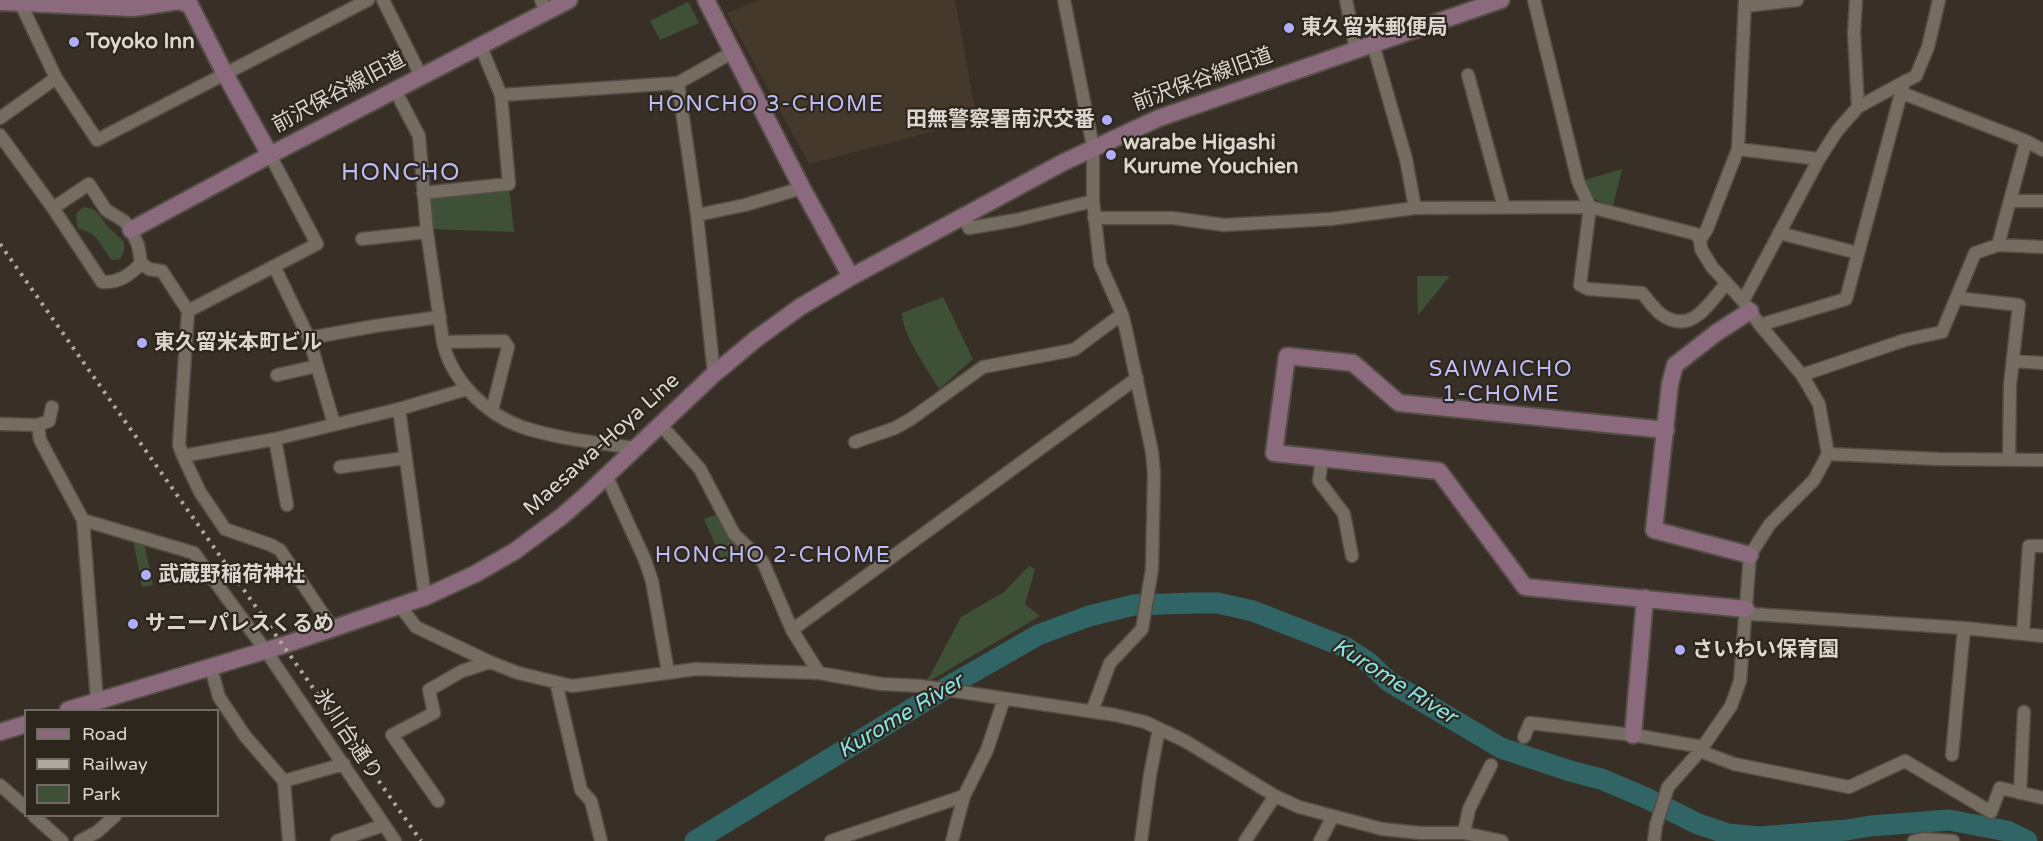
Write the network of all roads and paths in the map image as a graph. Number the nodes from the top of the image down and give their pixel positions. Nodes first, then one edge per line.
1 (368, 0) edge
2 (383, 0) edge
3 (569, 0) edge
4 (706, 0) edge
5 (1066, 0) edge
6 (1346, 0) edge
7 (1501, 0) edge
8 (1534, 0) edge
9 (1797, 0) edge
10 (1856, 0) edge
11 (1939, 0) edge
12 (19, 1) edge
13 (0, 2) edge
14 (192, 3) edge
15 (1745, 3) edge
16 (132, 4) edge
17 (544, 6) edge
18 (1373, 44) junction
19 (480, 45) junction
20 (1356, 50) junction
21 (733, 52) junction
22 (225, 74) junction
23 (1468, 75) dead end
24 (421, 76) junction
25 (56, 78) junction
26 (678, 83) junction
27 (1903, 87) junction
28 (395, 90) junction
29 (501, 95) junction
30 (1858, 107) junction
31 (0, 118) edge
32 (0, 135) edge
33 (2026, 141) junction
34 (1093, 147) junction
35 (1738, 149) junction
36 (2043, 150) edge
37 (270, 155) junction
38 (1819, 159) junction
39 (802, 188) junction
40 (423, 193) junction
41 (1093, 201) junction
42 (2010, 201) junction
43 (2043, 201) edge
44 (1503, 207) junction
45 (1590, 207) junction
46 (53, 208) junction
47 (1415, 208) junction
48 (697, 215) junction
49 (964, 217) junction
50 (1094, 218) junction
51 (131, 230) junction
52 (427, 232) junction
53 (1779, 233) junction
54 (362, 239) dead end
55 (1700, 240) junction
56 (1998, 245) junction
57 (2043, 247) edge
58 (1858, 253) junction
59 (141, 263) junction
60 (274, 266) junction
61 (851, 277) junction
62 (1726, 284) junction
63 (1957, 298) junction
64 (188, 311) junction
65 (1751, 312) junction
66 (1122, 314) junction
67 (440, 317) junction
68 (309, 338) junction
69 (443, 342) junction
70 (2013, 361) junction
71 (2043, 363) edge
72 (317, 366) junction
73 (714, 374) junction
74 (277, 375) dead end
75 (1802, 375) junction
76 (1137, 378) junction
77 (467, 389) junction
78 (52, 407) dead end
79 (399, 409) junction
80 (492, 410) junction
81 (0, 424) edge
82 (334, 424) junction
83 (660, 424) junction
84 (38, 425) junction
85 (1666, 430) junction
86 (275, 439) junction
87 (855, 442) dead end
88 (636, 448) junction
89 (1828, 454) junction
90 (183, 456) junction
91 (405, 458) junction
92 (1322, 458) junction
93 (2009, 460) junction
94 (2043, 460) edge
95 (340, 467) dead end
96 (606, 475) junction
97 (287, 505) dead end
98 (83, 520) junction
99 (2043, 546) edge
100 (1750, 555) junction
101 (1352, 556) dead end
102 (425, 597) junction
103 (1645, 598) junction
104 (400, 606) junction
105 (1746, 609) junction
106 (1964, 628) junction
107 (333, 629) junction
108 (792, 630) junction
109 (2023, 633) junction
110 (2043, 636) edge
111 (266, 651) junction
112 (490, 662) junction
113 (211, 668) junction
114 (668, 672) junction
115 (819, 673) junction
116 (556, 682) junction
117 (1004, 699) junction
118 (97, 701) junction
119 (74, 709) edge
120 (1092, 711) junction
121 (2024, 712) dead end
122 (24, 725) edge
123 (1159, 729) junction
124 (0, 732) edge
125 (1633, 735) junction
126 (1524, 737) dead end
127 (1701, 749) junction
128 (1952, 755) dead end
129 (344, 764) junction
130 (1491, 765) dead end
131 (284, 781) junction
132 (0, 784) edge
133 (2020, 793) junction
134 (964, 796) junction
135 (1275, 796) junction
136 (2043, 798) edge
137 (438, 801) dead end
138 (24, 806) edge
139 (1333, 816) junction
140 (35, 817) edge
141 (114, 817) edge
142 (384, 825) junction
143 (1464, 833) junction
144 (98, 837) edge
145 (62, 841) edge
146 (80, 841) edge
147 (289, 841) edge
148 (337, 841) edge
149 (395, 841) edge
150 (601, 841) edge
151 (831, 841) edge
152 (952, 841) edge
153 (1142, 841) edge
154 (1245, 841) edge
155 (1320, 841) edge
156 (1502, 841) edge
157 (1654, 841) edge
158 (1914, 841) edge
159 (1953, 841) edge

1 - 22 street
2 - 24 street
3 - 17 street, 前沢保谷線旧道
4 - 21 street
5 - 34 street
6 - 20 street
7 - 18 street, 前沢保谷線旧道
8 - 45 street
9 - 15 street
10 - 30 street
11 - 27 street
12 - 13 street
12 - 16 street
12 - 25 street
14 - 16 street
14 - 22 street
15 - 35 street
17 - 19 street, 前沢保谷線旧道
18 - 20 street, 前沢保谷線旧道
18 - 47 street
19 - 24 street, 前沢保谷線旧道
19 - 29 street
20 - 34 street, 前沢保谷線旧道
21 - 26 street
21 - 39 street
22 - 25 street
22 - 37 street
23 - 44 street
24 - 28 street, 前沢保谷線旧道
25 - 31 street
26 - 29 street
26 - 48 street
27 - 30 street
27 - 33 street
27 - 58 street
28 - 37 street, 前沢保谷線旧道
28 - 40 street
29 - 40 street
30 - 38 street
32 - 46 street
33 - 36 street
33 - 42 street
34 - 41 street
34 - 49 street, 前沢保谷線旧道
35 - 38 street
35 - 55 street
37 - 51 street, 前沢保谷線旧道
37 - 60 street
38 - 53 street
39 - 48 street
39 - 61 street
40 - 52 street
41 - 49 street
41 - 50 street
42 - 43 street
42 - 56 street
44 - 45 street
44 - 47 street
45 - 55 street
45 - 62 street
46 - 51 street
46 - 59 street
47 - 50 street
48 - 73 street
49 - 61 street, 前沢保谷線旧道
50 - 66 street
51 - 59 street
52 - 54 street
52 - 67 street
53 - 58 street
53 - 65 street
55 - 62 street
56 - 57 street
56 - 63 street
58 - 65 street
59 - 64 street
60 - 64 street
60 - 68 street
61 - 73 street, Maesawa-Hoya Line
62 - 65 street
63 - 70 street
63 - 75 street
64 - 90 street
65 - 75 street
65 - 85 street
66 - 76 street
66 - 87 street
67 - 68 street
67 - 69 street
68 - 72 street
69 - 77 street
69 - 80 street
70 - 71 street
70 - 93 street
72 - 74 street
72 - 82 street
73 - 83 street, Maesawa-Hoya Line
75 - 89 street
76 - 108 street
76 - 120 street
77 - 79 street
77 - 80 street
78 - 84 street
79 - 82 street
79 - 91 street
80 - 88 street
81 - 84 street
82 - 86 street
83 - 88 street, Maesawa-Hoya Line
83 - 108 street
84 - 98 street
85 - 92 street
85 - 100 street
86 - 90 street
86 - 97 street
88 - 96 street, Maesawa-Hoya Line
89 - 93 street
89 - 100 street
90 - 107 street
91 - 95 street
91 - 102 street
92 - 101 street
92 - 103 street
93 - 94 street
96 - 102 street, Maesawa-Hoya Line
96 - 114 street
98 - 111 street, 氷川台通り
98 - 118 street
99 - 109 street
100 - 105 street
102 - 104 street, Maesawa-Hoya Line
103 - 105 street
103 - 125 street
104 - 107 street, Maesawa-Hoya Line
104 - 112 street
105 - 106 street
105 - 127 street
106 - 109 street
106 - 128 street
107 - 111 street, Maesawa-Hoya Line
108 - 115 street
109 - 110 street
111 - 113 street, Maesawa-Hoya Line
111 - 129 street, 氷川台通り
112 - 116 street
112 - 137 street
113 - 118 street, Maesawa-Hoya Line
113 - 131 street
114 - 115 street
114 - 116 street
115 - 117 street
116 - 150 street
117 - 120 street
117 - 134 street
118 - 119 street, Maesawa-Hoya Line
120 - 123 street
121 - 133 street
122 - 124 street
123 - 135 street
123 - 153 street
125 - 126 street
125 - 127 street
127 - 133 street
127 - 157 street
129 - 131 street
129 - 142 street, 氷川台通り
130 - 143 street
131 - 147 street
132 - 138 street
133 - 136 street
134 - 151 street
134 - 152 street
135 - 139 street
135 - 154 street
139 - 143 street
139 - 155 street
140 - 145 street
141 - 144 street
142 - 148 street
142 - 149 street, 氷川台通り
143 - 156 street
144 - 146 street
158 - 159 street

